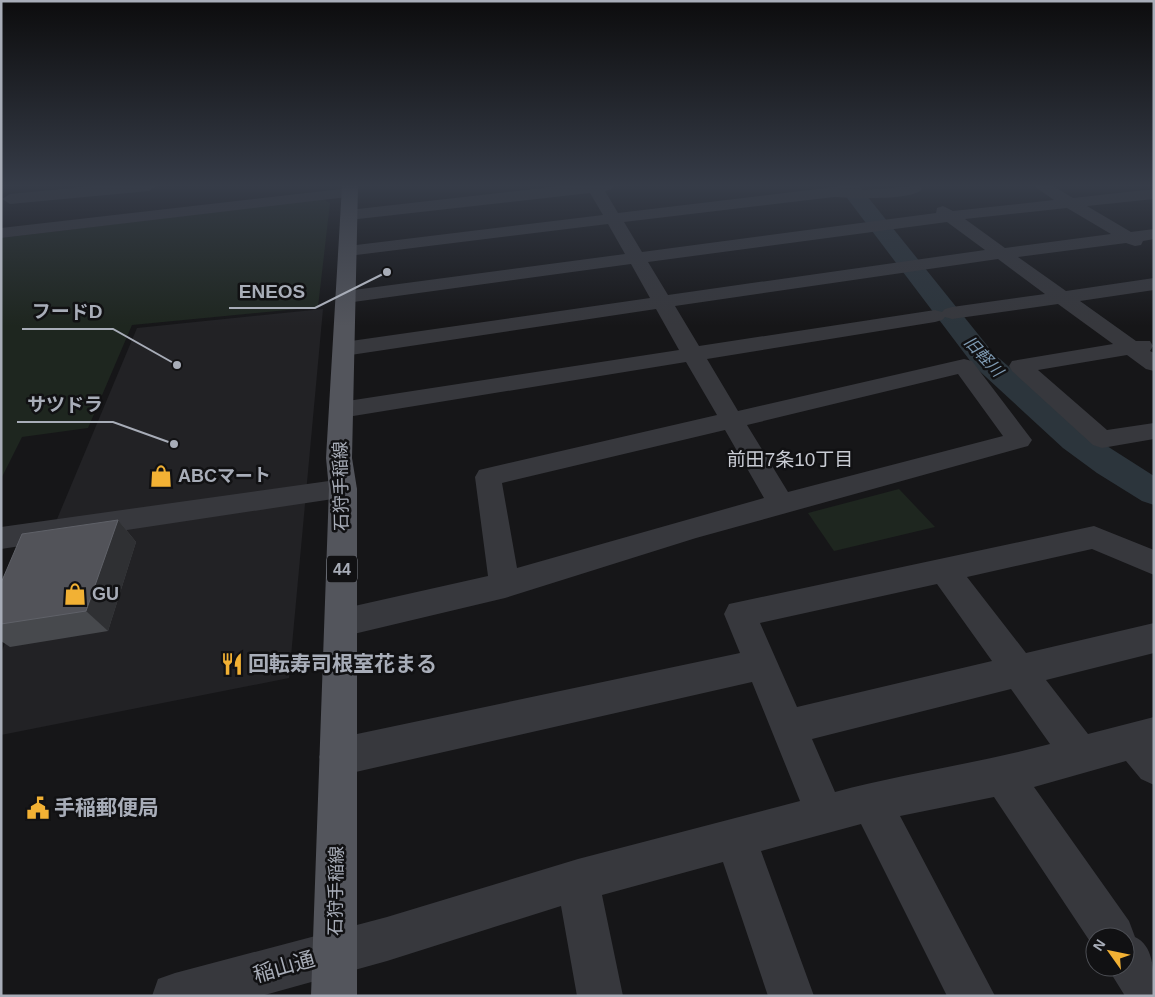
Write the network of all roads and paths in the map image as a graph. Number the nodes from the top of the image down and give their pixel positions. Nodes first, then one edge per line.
1 (349, 233) edge
2 (502, 233) edge
3 (622, 233) edge
4 (828, 233) edge
5 (974, 233) edge
6 (1119, 233) edge
7 (1154, 234) edge
8 (1128, 238) junction
9 (348, 251) junction
10 (1154, 252) edge
11 (1004, 254) junction
12 (637, 258) junction
13 (1154, 284) edge
14 (1061, 296) junction
15 (346, 297) junction
16 (662, 302) junction
17 (1143, 346) edge
18 (344, 349) junction
19 (691, 355) junction
20 (1154, 364) edge
21 (341, 410) junction
22 (732, 421) junction
23 (1154, 431) edge
24 (343, 489) junction
25 (781, 504) junction
26 (1, 538) edge
27 (1154, 563) edge
28 (944, 570) junction
29 (505, 585) junction
30 (341, 624) junction
31 (1154, 638) edge
32 (762, 664) junction
33 (1018, 671) junction
34 (788, 727) junction
35 (1147, 747) edge
36 (1080, 755) junction
37 (338, 757) junction
38 (1003, 776) junction
39 (871, 802) junction
40 (825, 814) junction
41 (736, 838) junction
42 (578, 880) junction
43 (1106, 927) edge
44 (334, 952) junction
45 (1135, 970) edge
46 (175, 996) edge
47 (334, 996) edge
48 (600, 996) edge
49 (791, 996) edge
50 (972, 996) edge
51 (1153, 996) edge

1 - 9 main road, 石狩手稲線 / 44
2 - 9 street
3 - 12 street
4 - 12 street
5 - 11 street
6 - 8 street
7 - 8 street
8 - 10 street
8 - 11 street
9 - 15 main road, 石狩手稲線 / 44
11 - 14 street
11 - 16 street
12 - 15 street
12 - 16 street
13 - 14 street
14 - 17 street
14 - 19 street
15 - 18 main road, 石狩手稲線 / 44
16 - 18 street
16 - 19 street
17 - 20 street
17 - 23 street
18 - 21 main road, 石狩手稲線 / 44
19 - 21 street
19 - 22 street
21 - 24 main road, 石狩手稲線 / 44
22 - 25 street
22 - 25 street
22 - 29 street
24 - 26 street
24 - 30 main road, 石狩手稲線 / 44
25 - 29 street
27 - 28 street
28 - 32 street
28 - 33 street
29 - 30 street
30 - 37 main road, 石狩手稲線 / 44
31 - 33 street
32 - 34 street
32 - 37 street
33 - 34 street
33 - 36 street
34 - 40 street
35 - 36 street, 稲山通
36 - 38 street, 稲山通
37 - 44 main road, 石狩手稲線 / 44
38 - 39 street, 稲山通
38 - 43 street
39 - 40 street, 稲山通
39 - 50 street
40 - 41 street, 稲山通
41 - 42 street, 稲山通
41 - 49 street
42 - 44 street, 稲山通
42 - 48 street
44 - 46 street, 稲山通
44 - 47 main road, 石狩手稲線 / 44
45 - 51 street

